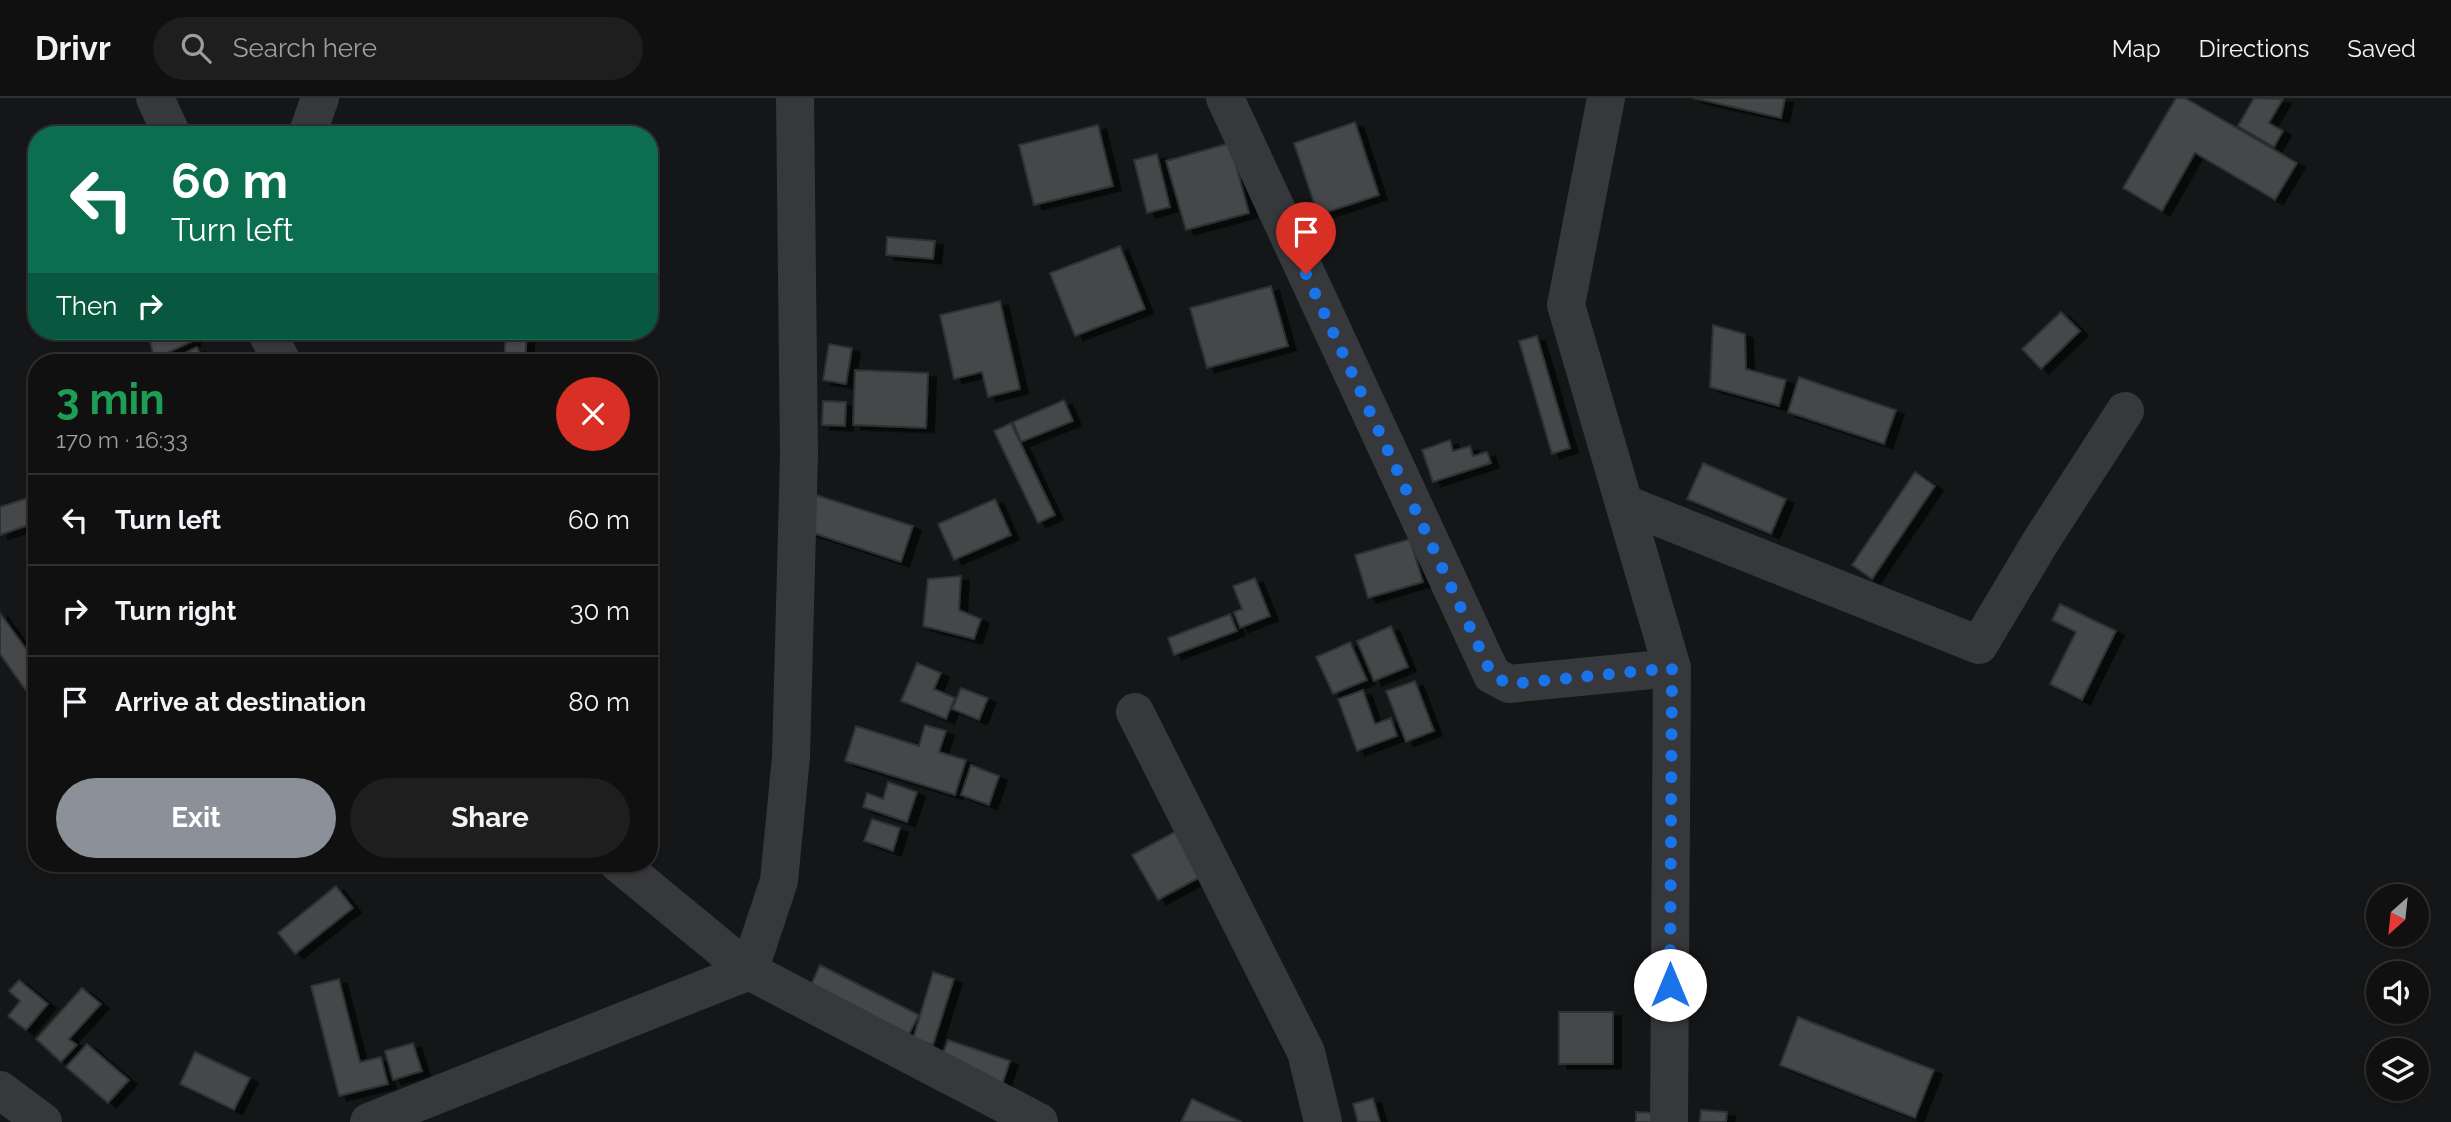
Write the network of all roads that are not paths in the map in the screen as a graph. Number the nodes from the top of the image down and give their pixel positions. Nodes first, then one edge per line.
1 (155, 98) edge
2 (320, 98) edge
3 (795, 98) edge
4 (1225, 98) edge
5 (1606, 98) edge
6 (168, 126) edge
7 (310, 126) edge
8 (2125, 411) dead end
9 (1625, 504) junction
10 (1672, 668) junction
11 (1135, 712) dead end
12 (629, 872) edge
13 (748, 971) junction
14 (0, 1090) edge
15 (43, 1122) edge
16 (369, 1122) edge
17 (1039, 1122) edge
18 (1323, 1122) edge
19 (1670, 1122) edge

1 - 6 street
2 - 7 street
3 - 13 street
4 - 10 street
5 - 9 street
8 - 9 street
9 - 10 street
10 - 19 street
11 - 18 street
12 - 13 street
13 - 16 street
13 - 17 street
14 - 15 street

